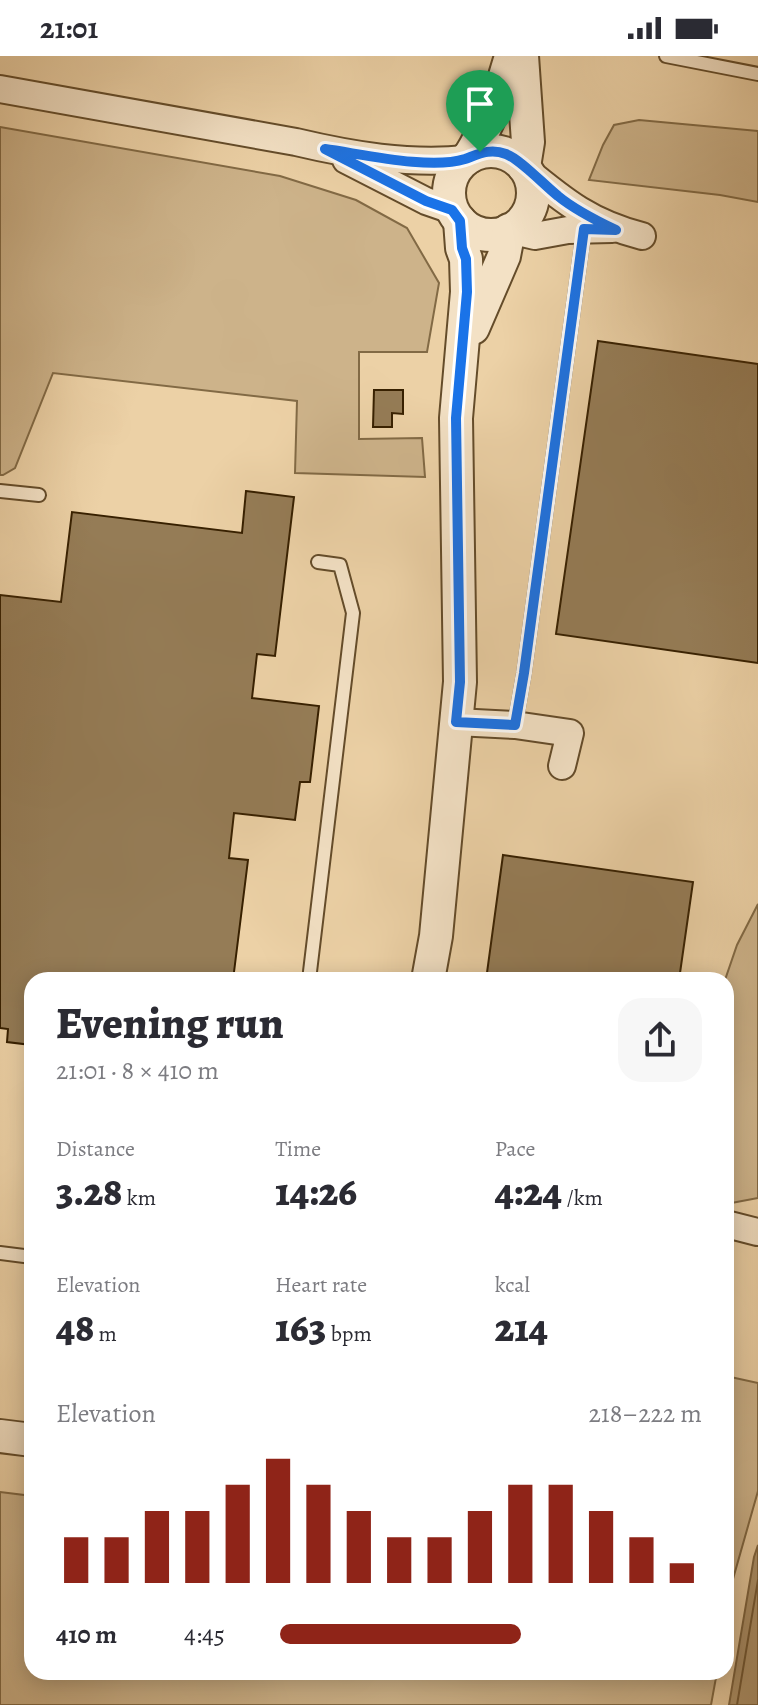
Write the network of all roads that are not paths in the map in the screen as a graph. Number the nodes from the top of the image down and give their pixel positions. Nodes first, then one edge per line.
1 (511, 56) edge
2 (522, 56) edge
3 (666, 56) edge
4 (758, 74) edge
5 (0, 89) edge
6 (325, 149) junction
7 (467, 158) junction
8 (525, 168) junction
9 (456, 216) junction
10 (586, 222) junction
11 (509, 230) junction
12 (642, 236) dead end
13 (463, 349) junction
14 (0, 491) edge
15 (39, 495) dead end
16 (318, 562) dead end
17 (456, 722) junction
18 (515, 725) junction
19 (562, 766) dead end
20 (310, 972) edge
21 (429, 972) edge
22 (734, 1226) edge
23 (757, 1232) edge
24 (0, 1253) edge
25 (24, 1256) edge
26 (0, 1436) edge
27 (24, 1439) edge

1 - 7 street
2 - 8 street
3 - 4 lane
5 - 6 street
6 - 7 street
6 - 9 street
7 - 8 street
7 - 9 street
8 - 10 street
8 - 11 street
9 - 11 street
9 - 13 street
10 - 11 street
10 - 12 street
10 - 18 lane
11 - 13 street
13 - 17 street
14 - 15 lane
16 - 20 lane
17 - 18 street
17 - 21 street
18 - 19 street
22 - 23 street
24 - 25 lane
26 - 27 street

